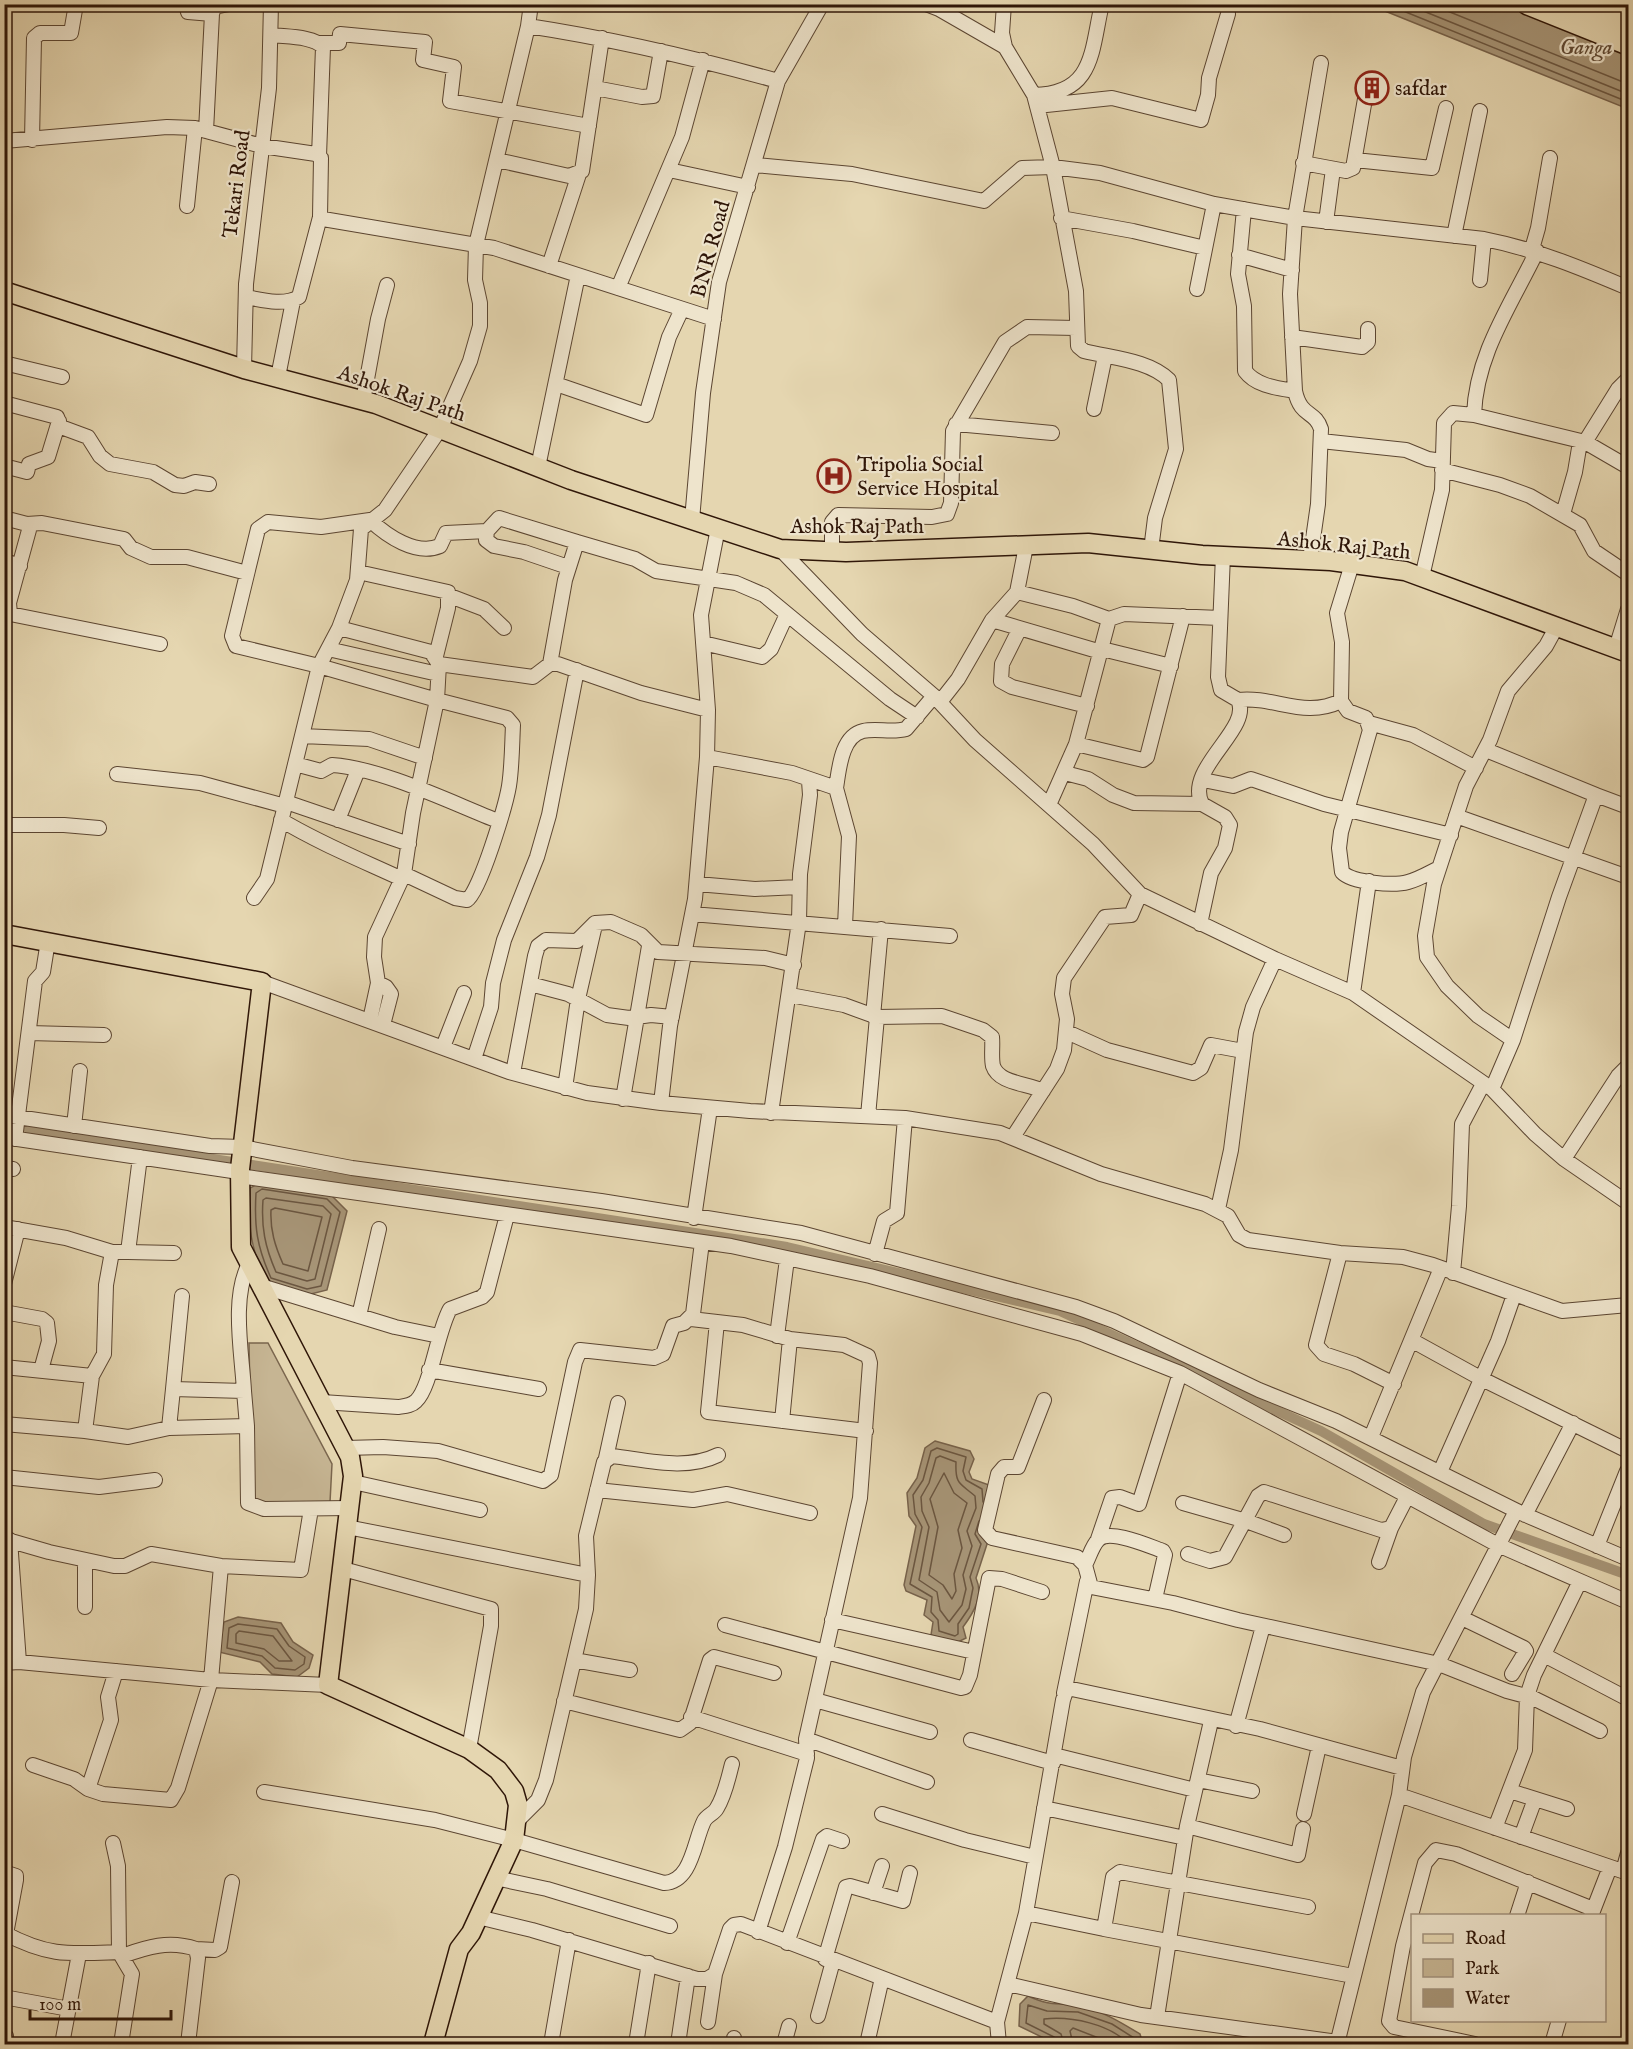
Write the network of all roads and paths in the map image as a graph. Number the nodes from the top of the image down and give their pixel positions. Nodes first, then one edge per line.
1 (76, 4) edge
2 (186, 4) edge
3 (229, 4) edge
4 (271, 4) edge
5 (531, 4) edge
6 (822, 4) edge
7 (926, 4) edge
8 (1004, 4) edge
9 (1102, 4) edge
10 (1528, 4) edge
11 (1571, 4) edge
12 (212, 14) junction
13 (1228, 14) dead end
14 (528, 26) junction
15 (1629, 26) edge
16 (272, 35) junction
17 (602, 38) junction
18 (320, 43) junction
19 (1629, 44) edge
20 (1005, 47) junction
21 (661, 51) junction
22 (703, 60) junction
23 (1321, 63) dead end
24 (778, 81) junction
25 (595, 88) junction
26 (1366, 93) dead end
27 (1036, 101) junction
28 (1446, 108) dead end
29 (1480, 111) dead end
30 (509, 112) junction
31 (589, 126) junction
32 (200, 129) junction
33 (32, 140) junction
34 (4, 141) edge
35 (262, 146) junction
36 (319, 156) junction
37 (1550, 158) dead end
38 (497, 160) junction
39 (1355, 160) junction
40 (1304, 164) junction
41 (755, 165) junction
42 (1053, 167) junction
43 (1334, 169) junction
44 (669, 170) junction
45 (579, 174) junction
46 (748, 187) junction
47 (1214, 204) junction
48 (187, 206) dead end
49 (1245, 209) junction
50 (320, 217) junction
51 (1295, 218) junction
52 (1061, 219) junction
53 (1326, 222) junction
54 (1454, 236) junction
55 (1484, 239) junction
56 (476, 244) junction
57 (1205, 248) junction
58 (1534, 250) junction
59 (1239, 255) junction
60 (549, 266) junction
61 (1292, 270) junction
62 (578, 275) junction
63 (1480, 280) dead end
64 (387, 285) dead end
65 (618, 288) junction
66 (1629, 288) edge
67 (1197, 290) dead end
68 (4, 291) edge
69 (246, 297) junction
70 (293, 301) junction
71 (682, 309) junction
72 (714, 319) junction
73 (1076, 328) junction
74 (1368, 329) dead end
75 (1292, 337) junction
76 (1105, 356) junction
77 (4, 363) edge
78 (244, 369) junction
79 (62, 377) dead end
80 (278, 377) junction
81 (1629, 379) edge
82 (556, 384) junction
83 (1295, 391) junction
84 (363, 401) junction
85 (4, 403) edge
86 (1094, 409) dead end
87 (1474, 415) junction
88 (59, 421) junction
89 (956, 424) junction
90 (440, 429) junction
91 (1052, 433) dead end
92 (1321, 441) junction
93 (1583, 442) junction
94 (4, 466) edge
95 (1442, 466) junction
96 (538, 467) junction
97 (1629, 467) edge
98 (209, 484) dead end
99 (1563, 514) junction
100 (4, 518) edge
101 (370, 520) junction
102 (692, 520) junction
103 (27, 524) junction
104 (718, 528) junction
105 (487, 531) junction
106 (577, 542) junction
107 (1026, 546) junction
108 (780, 549) junction
109 (1151, 550) junction
110 (832, 551) junction
111 (1223, 555) junction
112 (4, 561) edge
113 (1310, 561) junction
114 (1352, 564) junction
115 (20, 566) junction
116 (568, 567) junction
117 (358, 572) junction
118 (247, 573) junction
119 (1629, 574) edge
120 (1422, 577) junction
121 (709, 580) junction
122 (1017, 592) junction
123 (450, 596) junction
124 (1629, 609) edge
125 (787, 614) junction
126 (1183, 616) junction
127 (1220, 618) junction
128 (1109, 619) junction
129 (992, 620) junction
130 (1557, 626) junction
131 (339, 628) junction
132 (504, 628) dead end
133 (1019, 630) junction
134 (703, 643) junction
135 (160, 644) dead end
136 (328, 649) junction
137 (1102, 650) junction
138 (1622, 650) edge
139 (550, 664) junction
140 (438, 665) junction
141 (319, 666) junction
142 (1171, 666) junction
143 (577, 670) junction
144 (937, 699) junction
145 (437, 700) junction
146 (1238, 700) junction
147 (1341, 701) junction
148 (1087, 706) junction
149 (708, 710) junction
150 (917, 717) junction
151 (1368, 723) junction
152 (302, 736) junction
153 (1076, 744) junction
154 (1486, 750) junction
155 (425, 758) junction
156 (707, 758) junction
157 (295, 764) junction
158 (1476, 768) junction
159 (358, 770) junction
160 (1065, 773) junction
161 (117, 774) dead end
162 (1203, 780) junction
163 (809, 781) junction
164 (836, 788) junction
165 (418, 789) junction
166 (1596, 795) junction
167 (285, 804) junction
168 (1202, 804) junction
169 (1049, 805) junction
170 (1629, 807) edge
171 (1347, 808) junction
172 (1456, 816) junction
173 (281, 820) junction
174 (338, 820) junction
175 (498, 821) junction
176 (4, 825) edge
177 (99, 828) dead end
178 (1450, 836) junction
179 (409, 844) junction
180 (1574, 856) junction
181 (1440, 868) junction
182 (403, 876) junction
183 (1629, 877) edge
184 (1369, 881) junction
185 (697, 884) junction
186 (799, 887) junction
187 (1140, 894) junction
188 (254, 897) dead end
189 (692, 914) junction
190 (799, 922) junction
191 (596, 923) junction
192 (1200, 924) junction
193 (845, 926) junction
194 (880, 929) junction
195 (4, 933) edge
196 (950, 936) dead end
197 (48, 941) junction
198 (649, 946) junction
199 (685, 952) junction
200 (1275, 959) junction
201 (794, 965) junction
202 (262, 982) junction
203 (530, 984) junction
204 (464, 993) dead end
205 (1353, 993) junction
206 (790, 995) junction
207 (578, 999) junction
208 (637, 1017) junction
209 (672, 1017) junction
210 (875, 1017) junction
211 (376, 1022) junction
212 (1067, 1032) junction
213 (29, 1033) junction
214 (104, 1035) dead end
215 (1513, 1040) junction
216 (443, 1047) junction
217 (1243, 1051) junction
218 (474, 1059) junction
219 (1629, 1066) edge
220 (80, 1071) dead end
221 (513, 1073) junction
222 (1487, 1087) junction
223 (565, 1088) junction
224 (1043, 1091) junction
225 (623, 1098) junction
226 (661, 1103) junction
227 (710, 1108) junction
228 (771, 1113) junction
229 (868, 1116) junction
230 (905, 1118) junction
231 (74, 1126) junction
232 (12, 1128) edge
233 (1013, 1137) junction
234 (140, 1157) junction
235 (1564, 1159) junction
236 (240, 1163) junction
237 (1629, 1203) edge
238 (1218, 1209) junction
239 (507, 1215) junction
240 (694, 1218) junction
241 (11, 1228) edge
242 (379, 1229) dead end
243 (702, 1242) junction
244 (112, 1251) junction
245 (128, 1252) junction
246 (174, 1253) dead end
247 (1340, 1253) junction
248 (875, 1254) junction
249 (786, 1259) junction
250 (249, 1264) junction
251 (6, 1269) edge
252 (1447, 1270) junction
253 (4, 1284) edge
254 (261, 1286) junction
255 (1514, 1295) junction
256 (182, 1296) dead end
257 (1629, 1305) edge
258 (4, 1312) edge
259 (359, 1316) junction
260 (691, 1319) junction
261 (717, 1322) junction
262 (439, 1336) junction
263 (783, 1337) junction
264 (1413, 1341) junction
265 (4, 1367) edge
266 (41, 1370) junction
267 (429, 1370) junction
268 (1180, 1373) junction
269 (92, 1376) junction
270 (1482, 1379) junction
271 (1394, 1384) junction
272 (173, 1389) junction
273 (539, 1389) dead end
274 (244, 1391) junction
275 (1044, 1400) dead end
276 (322, 1402) junction
277 (618, 1403) dead end
278 (782, 1421) junction
279 (1573, 1423) junction
280 (4, 1424) edge
281 (247, 1426) junction
282 (170, 1428) junction
283 (85, 1431) junction
284 (866, 1431) junction
285 (1371, 1437) junction
286 (345, 1448) junction
287 (1629, 1451) edge
288 (718, 1455) dead end
289 (606, 1458) junction
290 (1628, 1469) edge
291 (1440, 1472) junction
292 (4, 1477) edge
293 (155, 1480) dead end
294 (353, 1482) junction
295 (597, 1490) junction
296 (1407, 1497) junction
297 (1183, 1503) dead end
298 (350, 1508) junction
299 (311, 1509) junction
300 (480, 1510) dead end
301 (810, 1513) dead end
302 (1521, 1513) junction
303 (1246, 1521) junction
304 (347, 1527) junction
305 (1391, 1528) junction
306 (1284, 1536) dead end
307 (1098, 1539) junction
308 (7, 1540) edge
309 (1499, 1543) junction
310 (1597, 1546) junction
311 (1188, 1554) dead end
312 (1629, 1559) edge
313 (85, 1560) junction
314 (1379, 1562) dead end
315 (1085, 1565) junction
316 (222, 1566) junction
317 (342, 1569) junction
318 (588, 1575) junction
319 (1087, 1581) junction
320 (1580, 1581) junction
321 (1042, 1592) dead end
322 (1155, 1599) junction
323 (1629, 1602) edge
324 (85, 1607) dead end
325 (1462, 1618) junction
326 (832, 1620) junction
327 (725, 1625) dead end
328 (1263, 1626) junction
329 (826, 1650) junction
330 (974, 1652) junction
331 (1544, 1655) junction
332 (574, 1660) junction
333 (19, 1662) junction
334 (4, 1663) edge
335 (1439, 1664) junction
336 (630, 1670) dead end
337 (116, 1671) junction
338 (774, 1672) dead end
339 (1512, 1674) dead end
340 (211, 1680) junction
341 (328, 1685) junction
342 (1064, 1693) junction
343 (1527, 1696) junction
344 (1629, 1699) edge
345 (815, 1700) junction
346 (564, 1701) junction
347 (691, 1717) junction
348 (1211, 1721) junction
349 (1236, 1726) junction
350 (930, 1731) dead end
351 (1600, 1731) dead end
352 (971, 1740) dead end
353 (1319, 1746) junction
354 (807, 1747) junction
355 (469, 1749) junction
356 (1054, 1759) junction
357 (732, 1764) dead end
358 (33, 1765) dead end
359 (1402, 1768) junction
360 (927, 1782) dead end
361 (1196, 1785) junction
362 (88, 1789) junction
363 (1252, 1791) dead end
364 (1510, 1791) junction
365 (264, 1792) dead end
366 (1399, 1796) junction
367 (1536, 1799) junction
368 (1044, 1808) junction
369 (1567, 1809) dead end
370 (882, 1814) dead end
371 (1304, 1814) dead end
372 (519, 1819) junction
373 (1495, 1828) junction
374 (1303, 1829) dead end
375 (1186, 1832) junction
376 (1521, 1837) junction
377 (514, 1840) junction
378 (842, 1841) dead end
379 (113, 1844) dead end
380 (1629, 1853) edge
381 (1035, 1857) junction
382 (882, 1866) dead end
383 (1620, 1870) edge
384 (4, 1872) edge
385 (909, 1873) dead end
386 (495, 1878) junction
387 (232, 1882) dead end
388 (1528, 1882) junction
389 (1178, 1884) junction
390 (873, 1893) junction
391 (1308, 1907) dead end
392 (1592, 1912) edge
393 (1026, 1913) junction
394 (1411, 1914) edge
395 (1518, 1914) edge
396 (1411, 1916) edge
397 (475, 1925) junction
398 (670, 1926) dead end
399 (1104, 1929) junction
400 (758, 1932) junction
401 (5, 1933) edge
402 (569, 1940) junction
403 (787, 1943) junction
404 (1169, 1943) junction
405 (196, 1949) junction
406 (79, 1954) junction
407 (120, 1954) junction
408 (829, 1960) junction
409 (649, 1963) junction
410 (715, 1974) junction
411 (688, 1976) junction
412 (1353, 1976) junction
413 (882, 1978) junction
414 (1008, 1984) junction
415 (9, 1998) dead end
416 (69, 2009) junction
417 (818, 2016) dead end
418 (1157, 2017) junction
419 (708, 2022) dead end
420 (997, 2022) junction
421 (1558, 2022) edge
422 (789, 2026) dead end
423 (1338, 2043) edge
424 (62, 2044) edge
425 (121, 2044) edge
426 (188, 2044) edge
427 (433, 2044) edge
428 (444, 2044) edge
429 (551, 2044) edge
430 (636, 2044) edge
431 (678, 2044) edge
432 (784, 2044) edge
433 (867, 2044) edge
434 (999, 2044) edge
435 (1475, 2044) edge
436 (1552, 2044) edge

1 - 33 street
2 - 12 street
3 - 12 street
4 - 16 street, Tekari Road
5 - 14 street
6 - 24 street, BNR Road
7 - 20 street
8 - 20 street
9 - 27 street
10 - 19 highway
11 - 15 highway
12 - 32 street
13 - 27 street
14 - 17 street
14 - 30 street
16 - 18 street
16 - 35 street, Tekari Road
17 - 21 street
17 - 25 street
18 - 30 street
18 - 36 street
20 - 27 street
21 - 22 street
21 - 25 street
22 - 24 street
22 - 44 street
23 - 40 street
24 - 41 street, BNR Road
25 - 31 street
26 - 39 street
27 - 42 street
28 - 39 street
29 - 54 street
30 - 31 street
30 - 38 street
31 - 45 street
32 - 33 street
32 - 35 street
32 - 48 street
33 - 34 street
35 - 36 street
35 - 69 street, Tekari Road
36 - 50 street
37 - 58 street
38 - 45 street
38 - 56 street
39 - 43 street
40 - 43 street
40 - 51 street
41 - 42 street
41 - 46 street, BNR Road
42 - 47 street
42 - 52 street
43 - 53 street
44 - 46 street
44 - 65 street
45 - 60 street
46 - 72 street, BNR Road
47 - 49 street
47 - 57 street
49 - 51 street
49 - 59 street
50 - 56 street
50 - 70 street
51 - 53 street
51 - 61 street
52 - 57 street
52 - 73 street
53 - 54 street
54 - 55 street
55 - 58 street
55 - 63 street
56 - 60 street
56 - 90 street
57 - 67 street
58 - 66 street
58 - 87 street
59 - 61 street
59 - 83 street
60 - 62 street
61 - 75 street
62 - 65 street
62 - 82 street
64 - 84 street
65 - 71 street
68 - 78 main road, Ashok Raj Path
69 - 70 street
69 - 78 street, Tekari Road
70 - 80 street
71 - 72 street
71 - 82 street
72 - 102 street, BNR Road
73 - 76 street
73 - 89 street
74 - 75 street
75 - 83 street
76 - 86 street
76 - 109 street
77 - 79 street
78 - 80 main road, Ashok Raj Path
80 - 84 main road, Ashok Raj Path
81 - 93 street
82 - 96 street
83 - 92 street
84 - 90 main road, Ashok Raj Path
85 - 88 street
87 - 93 street
87 - 95 street
88 - 94 street
88 - 98 street
89 - 91 street
89 - 110 street
90 - 96 main road, Ashok Raj Path
90 - 101 street
92 - 95 street
92 - 113 street
93 - 97 street
93 - 99 street
95 - 99 street
95 - 120 street
96 - 102 main road, Ashok Raj Path
99 - 119 street
100 - 103 street
101 - 105 street
101 - 117 street
101 - 118 street
102 - 104 main road, Ashok Raj Path
103 - 115 street
103 - 118 street
104 - 108 main road, Ashok Raj Path
104 - 121 street
105 - 106 street
105 - 116 street
106 - 116 street
106 - 121 street
107 - 109 main road, Ashok Raj Path
107 - 110 main road, Ashok Raj Path
107 - 122 street
108 - 110 main road, Ashok Raj Path
108 - 144 street
109 - 111 main road, Ashok Raj Path
111 - 113 main road, Ashok Raj Path
111 - 127 street
112 - 115 street
113 - 114 main road, Ashok Raj Path
114 - 120 main road, Ashok Raj Path
114 - 147 street
115 - 135 street
116 - 139 street
117 - 123 street
117 - 131 street
118 - 141 street
120 - 130 main road, Ashok Raj Path
121 - 125 street
121 - 134 street
122 - 128 street
122 - 129 street
123 - 132 street
123 - 140 street
124 - 138 street
125 - 134 street
125 - 150 street
126 - 127 street
126 - 128 street
126 - 142 street
127 - 146 street
128 - 137 street
129 - 133 street
129 - 144 street
130 - 138 main road, Ashok Raj Path
130 - 154 street
131 - 136 street
131 - 140 street
133 - 137 street
133 - 148 street
134 - 149 street
136 - 140 street
136 - 141 street
137 - 142 street
137 - 148 street
139 - 140 street
139 - 143 street
140 - 145 street
141 - 145 street
141 - 152 street
142 - 153 street
143 - 149 street
143 - 218 street
144 - 150 street
144 - 169 street
145 - 155 street
145 - 175 street
146 - 147 street
146 - 162 street
147 - 151 street
148 - 153 street
149 - 156 street
150 - 164 street
151 - 158 street
151 - 171 street
152 - 155 street
152 - 157 street
153 - 160 street
154 - 158 street
154 - 166 street
155 - 165 street
156 - 163 street
156 - 185 street
157 - 159 street
157 - 167 street
158 - 172 street
159 - 165 street
159 - 174 street
160 - 168 street
160 - 169 street
161 - 167 street
162 - 168 street
162 - 171 street
163 - 164 street
163 - 186 street
164 - 193 street
165 - 175 street
165 - 179 street
166 - 170 street
166 - 180 street
167 - 173 street
167 - 174 street
168 - 192 street
169 - 187 street
171 - 178 street
171 - 184 street
172 - 178 street
172 - 180 street
173 - 182 street
173 - 188 street
174 - 179 street
175 - 182 street
176 - 177 street
178 - 181 street
179 - 182 street
180 - 183 street
180 - 215 street
181 - 184 street
181 - 215 street
182 - 211 street
184 - 205 street
185 - 186 street
185 - 189 street
186 - 190 street
187 - 192 street
187 - 212 street
189 - 190 street
189 - 199 street
190 - 193 street
190 - 201 street
191 - 198 street
191 - 203 street
191 - 207 street
192 - 200 street
193 - 194 street
194 - 196 street
194 - 210 street
195 - 197 main road
197 - 202 main road
197 - 213 street
198 - 199 street
198 - 208 street
199 - 201 street
199 - 209 street
200 - 205 street
200 - 217 street
201 - 206 street
202 - 211 street
202 - 236 main road
203 - 207 street
203 - 221 street
204 - 216 street
205 - 222 street
206 - 210 street
206 - 228 street
207 - 208 street
207 - 223 street
208 - 209 street
208 - 225 street
209 - 226 street
210 - 224 street
210 - 229 street
211 - 216 street
212 - 217 street
212 - 224 street
213 - 214 street
213 - 232 street
215 - 222 street
216 - 218 street
217 - 238 street
218 - 221 street
219 - 235 street
220 - 231 street
221 - 223 street
222 - 235 street
222 - 252 street
223 - 225 street
224 - 233 street
225 - 226 street
226 - 227 street
227 - 228 street
227 - 240 street
228 - 229 street
229 - 230 street
230 - 233 street
230 - 248 street
231 - 232 street
231 - 236 street
232 - 234 street
233 - 238 street
234 - 236 street
234 - 245 street
235 - 237 street
236 - 239 street
236 - 240 street
236 - 250 main road
238 - 247 street
239 - 243 street
239 - 262 street
240 - 248 street
241 - 244 street
241 - 251 street
242 - 259 street
243 - 249 street
243 - 260 street
244 - 245 street
244 - 269 street
245 - 246 street
247 - 252 street
247 - 271 street
248 - 285 street
249 - 263 street
249 - 268 street
250 - 254 main road
250 - 274 street
251 - 253 street
252 - 255 street
252 - 264 street
254 - 259 street
254 - 276 main road
255 - 257 street
255 - 270 street
256 - 272 street
258 - 266 street
259 - 262 street
260 - 261 street
260 - 286 street
261 - 263 street
261 - 278 street
262 - 267 street
263 - 278 street
263 - 284 street
264 - 270 street
264 - 271 street
265 - 266 street
266 - 269 street
267 - 273 street
267 - 276 street
268 - 296 street
268 - 307 street
269 - 283 street
270 - 279 street
270 - 291 street
271 - 285 street
272 - 274 street
272 - 282 street
274 - 281 street
275 - 315 street
276 - 286 main road
277 - 289 street
278 - 284 street
279 - 287 street
279 - 302 street
280 - 283 street
281 - 282 street
281 - 299 street
282 - 283 street
284 - 326 street
285 - 291 street
286 - 294 main road
288 - 289 street
289 - 295 street
290 - 310 street
291 - 302 street
292 - 293 street
294 - 298 main road
294 - 300 street
295 - 301 street
295 - 318 street
296 - 305 street
296 - 309 street
297 - 303 street
298 - 299 street
298 - 304 main road
299 - 316 street
302 - 309 street
302 - 310 street
303 - 305 street
303 - 306 street
303 - 311 street
304 - 317 main road
304 - 318 street
305 - 314 street
307 - 315 street
307 - 322 street
308 - 313 street
308 - 333 street
309 - 320 street
309 - 325 street
310 - 312 street
313 - 316 street
313 - 324 street
315 - 319 street
316 - 340 street
317 - 341 main road
317 - 355 street
318 - 332 street
319 - 322 street
319 - 342 street
320 - 323 street
320 - 331 street
321 - 330 street
322 - 328 street
325 - 335 street
325 - 339 street
326 - 329 street
326 - 330 street
327 - 329 street
328 - 335 street
328 - 349 street
329 - 330 street
329 - 345 street
331 - 343 street
331 - 344 street
332 - 336 street
332 - 346 street
333 - 334 street
333 - 337 street
335 - 343 street
335 - 359 street
337 - 340 street
337 - 362 street
338 - 347 street
340 - 341 street
340 - 362 street
341 - 355 main road
342 - 348 street
342 - 356 street
343 - 351 street
343 - 364 street
345 - 350 street
345 - 354 street
346 - 347 street
346 - 372 street
347 - 354 street
348 - 349 street
348 - 361 street
349 - 353 street
352 - 356 street
353 - 359 street
353 - 371 street
354 - 360 street
354 - 400 street
355 - 372 main road
356 - 361 street
356 - 368 street
357 - 377 street
358 - 362 street
359 - 366 street
361 - 363 street
361 - 375 street
364 - 367 street
364 - 373 street
365 - 377 street
366 - 373 street
366 - 412 street
367 - 369 street
367 - 376 street
368 - 375 street
368 - 381 street
370 - 381 street
372 - 377 main road
373 - 376 street
374 - 375 street
375 - 389 street
376 - 383 street
377 - 386 main road
378 - 403 street
379 - 407 street
380 - 383 street
381 - 393 street
382 - 390 street
383 - 392 street
384 - 401 street
385 - 390 street
386 - 397 main road
386 - 398 street
387 - 405 street
388 - 392 street
388 - 394 street
388 - 395 street
389 - 391 street
389 - 399 street
389 - 404 street
390 - 408 street
393 - 399 street
393 - 414 street
396 - 435 street
397 - 402 street
397 - 427 main road
397 - 428 main road
399 - 404 street
400 - 403 street
400 - 410 street
401 - 406 street
402 - 409 street
402 - 429 street
403 - 408 street
404 - 412 street
404 - 418 street
405 - 407 street
405 - 426 street
406 - 407 street
406 - 416 street
407 - 425 street
408 - 413 street
408 - 417 street
409 - 411 street
409 - 430 street
410 - 411 street
410 - 419 street
411 - 431 street
412 - 423 street
413 - 420 street
413 - 433 street
414 - 418 street
414 - 420 street
415 - 416 street
416 - 424 street
418 - 423 street
420 - 434 street
421 - 436 street
422 - 432 street

